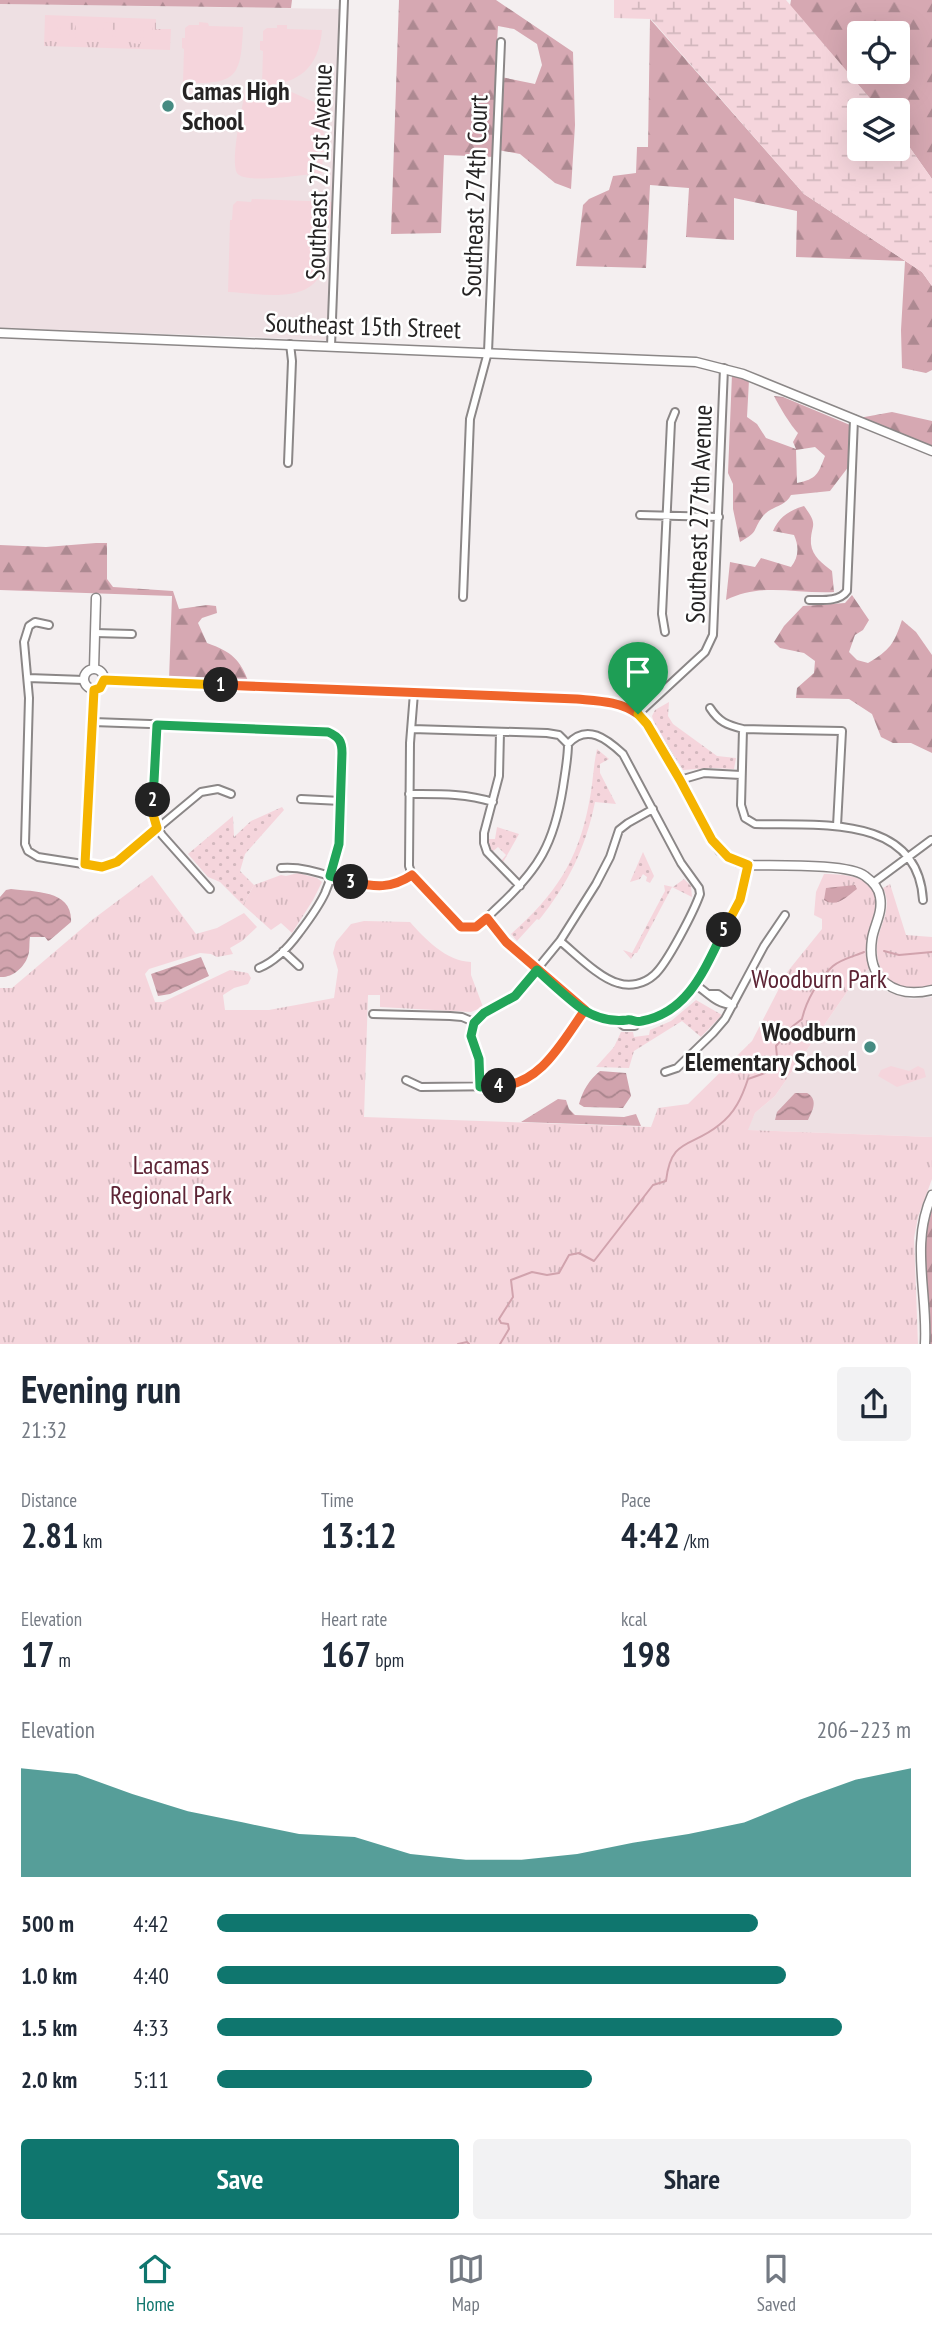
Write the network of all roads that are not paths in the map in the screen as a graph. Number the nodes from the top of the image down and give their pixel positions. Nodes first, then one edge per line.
1 (344, 0) edge
2 (501, 42) dead end
3 (0, 333) edge
4 (290, 344) junction
5 (331, 346) junction
6 (488, 352) junction
7 (724, 368) junction
8 (676, 412) dead end
9 (854, 419) junction
10 (932, 452) edge
11 (288, 463) dead end
12 (640, 515) dead end
13 (666, 516) junction
14 (719, 517) junction
15 (463, 597) dead end
16 (96, 598) dead end
17 (809, 600) dead end
18 (49, 625) dead end
19 (665, 632) dead end
20 (95, 633) junction
21 (132, 634) dead end
22 (94, 669) junction
23 (28, 678) junction
24 (84, 680) junction
25 (104, 680) junction
26 (94, 690) junction
27 (414, 693) junction
28 (710, 708) dead end
29 (638, 714) junction
30 (93, 722) junction
31 (157, 725) junction
32 (412, 729) junction
33 (743, 729) junction
34 (500, 732) junction
35 (568, 744) junction
36 (741, 775) junction
37 (680, 780) junction
38 (231, 794) dead end
39 (409, 794) junction
40 (301, 799) dead end
41 (341, 801) junction
42 (493, 802) junction
43 (653, 809) junction
44 (836, 826) junction
45 (157, 828) junction
46 (931, 840) edge
47 (484, 843) junction
48 (474, 846) dead end
49 (908, 857) junction
50 (85, 864) junction
51 (748, 865) junction
52 (281, 868) dead end
53 (412, 875) junction
54 (330, 876) junction
55 (873, 883) junction
56 (520, 886) junction
57 (210, 890) dead end
58 (923, 900) dead end
59 (785, 915) dead end
60 (487, 918) junction
61 (560, 941) junction
62 (283, 951) junction
63 (299, 966) dead end
64 (259, 968) dead end
65 (537, 970) junction
66 (695, 985) junction
67 (932, 990) edge
68 (733, 1005) junction
69 (585, 1010) junction
70 (373, 1014) dead end
71 (474, 1023) junction
72 (665, 1072) dead end
73 (406, 1080) dead end
74 (480, 1087) junction
75 (932, 1195) edge
76 (925, 1344) edge

1 - 5 street, Southeast 271st Avenue
2 - 6 street, Southeast 274th Court
3 - 4 street, Southeast 15th Street
4 - 5 street, Southeast 15th Street
4 - 11 street
5 - 6 street, Southeast 15th Street
6 - 7 street, Southeast 15th Street
6 - 15 street, Southeast 274th Court
7 - 9 street, Southeast 15th Street
7 - 14 street, Southeast 277th Avenue
8 - 13 street
9 - 10 street, Southeast 15th Street
9 - 17 street
12 - 13 street
13 - 14 street
13 - 19 street
14 - 29 street, Southeast 277th Avenue
16 - 20 street
18 - 23 street
20 - 21 street
20 - 22 street
22 - 24 street
22 - 25 street
23 - 24 street
23 - 50 street
24 - 26 street
25 - 26 street
25 - 27 street
26 - 30 street
27 - 29 street
27 - 32 street
28 - 33 street
29 - 37 street
30 - 31 street
30 - 50 street
31 - 41 street
31 - 45 street
32 - 34 street
32 - 39 street
33 - 36 street
33 - 44 street
34 - 35 street
34 - 42 street
35 - 43 street
35 - 56 street
36 - 37 street
36 - 44 street
37 - 51 street
38 - 45 street
39 - 42 street
39 - 53 street
40 - 41 street
41 - 54 street
42 - 47 street
43 - 61 street
43 - 61 street
44 - 49 street
45 - 50 street
45 - 57 street
46 - 49 street
47 - 48 street
47 - 56 street
49 - 55 street
49 - 58 street
51 - 55 street
51 - 66 street
52 - 54 street
53 - 54 street
53 - 60 street
54 - 62 street
55 - 67 street
56 - 60 street
59 - 68 street
60 - 65 street
61 - 65 street
62 - 63 street
62 - 64 street
65 - 69 street
65 - 71 street
66 - 68 street
66 - 69 street
68 - 72 street
69 - 74 street
70 - 71 street
71 - 74 street
73 - 74 street
75 - 76 street

